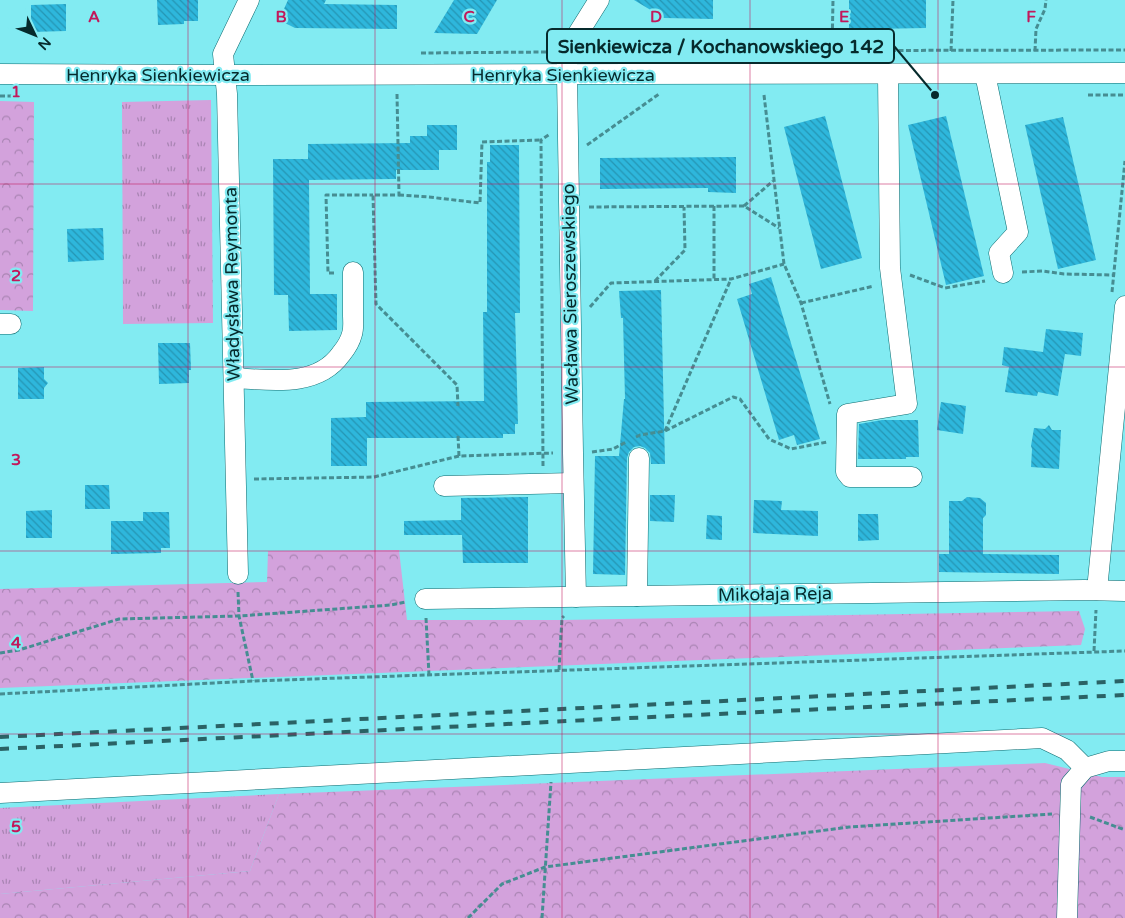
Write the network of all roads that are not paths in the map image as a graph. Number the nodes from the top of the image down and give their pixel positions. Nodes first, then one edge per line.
1 (249, 0) edge
2 (599, 0) edge
3 (1125, 73) edge
4 (0, 74) edge
5 (888, 74) junction
6 (985, 74) junction
7 (226, 75) junction
8 (567, 75) junction
9 (353, 272) road end
10 (1003, 273) dead end
11 (1125, 306) edge
12 (234, 378) junction
13 (638, 458) dead end
14 (912, 477) dead end
15 (573, 483) junction
16 (444, 486) dead end
17 (238, 574) dead end
18 (1097, 590) junction
19 (1125, 591) edge
20 (637, 596) junction
21 (576, 597) junction
22 (425, 599) road end
23 (1125, 761) edge
24 (1085, 768) junction
25 (0, 793) edge
26 (1067, 918) edge

1 - 7 street, Władysława Reymonta
2 - 8 street, Wacława Sieroszewskiego
3 - 6 street, Henryka Sienkiewicza
4 - 7 street, Henryka Sienkiewicza
5 - 6 street, Henryka Sienkiewicza
5 - 8 street, Henryka Sienkiewicza
5 - 14 street
6 - 10 street
7 - 8 street, Henryka Sienkiewicza
7 - 12 street, Władysława Reymonta
8 - 15 street, Wacława Sieroszewskiego
9 - 12 street
11 - 18 street
12 - 17 street, Władysława Reymonta
13 - 20 street
15 - 16 street
15 - 21 street, Wacława Sieroszewskiego
18 - 19 street, Mikołaja Reja
18 - 20 street, Mikołaja Reja
20 - 21 street, Mikołaja Reja
21 - 22 street, Mikołaja Reja
23 - 24 street
24 - 25 street
24 - 26 street

